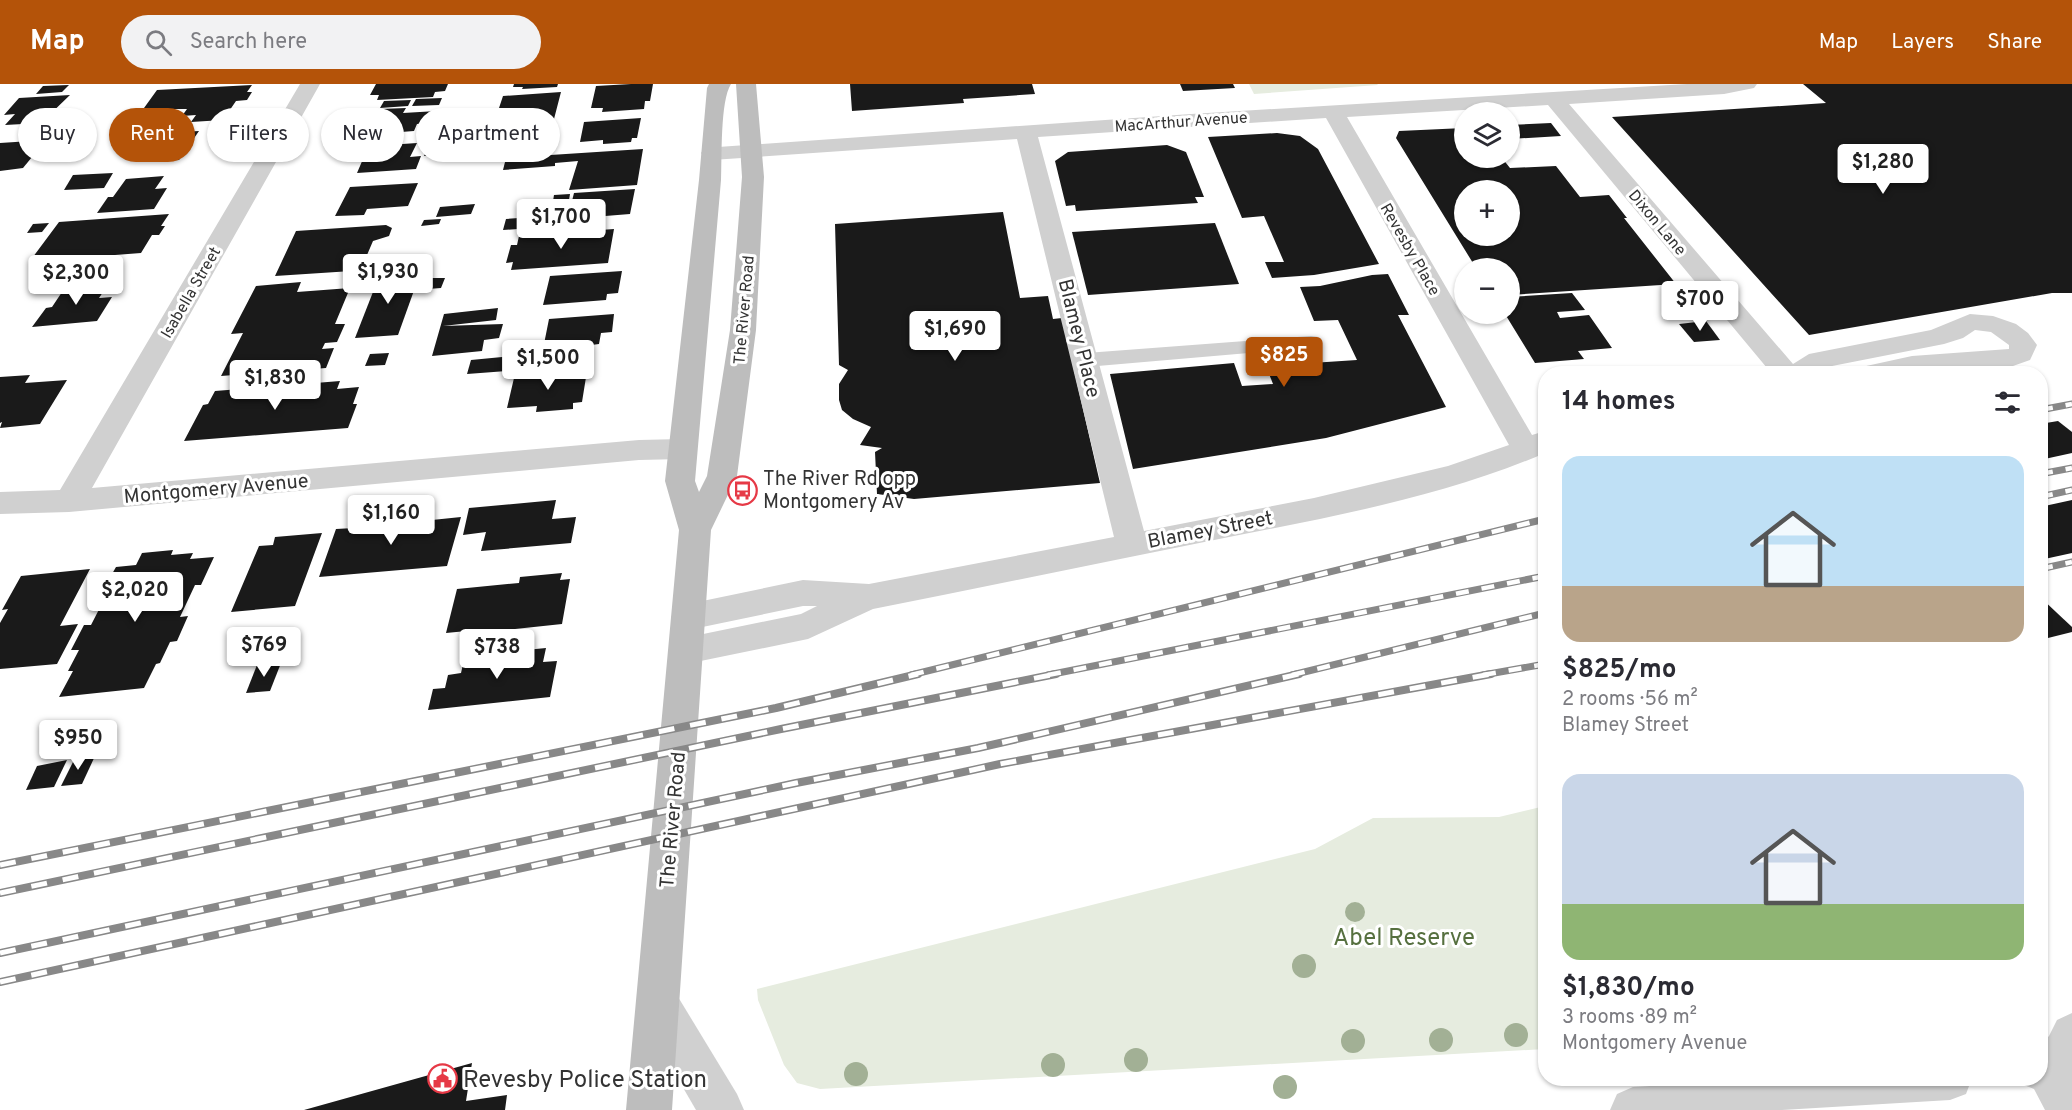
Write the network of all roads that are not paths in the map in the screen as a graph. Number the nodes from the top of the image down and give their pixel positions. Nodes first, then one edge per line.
1 (310, 84) edge
2 (721, 84) edge
3 (746, 84) edge
4 (1746, 84) edge
5 (1553, 99) junction
6 (1333, 112) junction
7 (1026, 131) junction
8 (752, 150) junction
9 (712, 153) junction
10 (1311, 342) dead end
11 (1086, 360) junction
12 (1780, 366) edge
13 (1810, 366) edge
14 (1903, 366) edge
15 (1535, 445) edge
16 (682, 449) junction
17 (69, 501) junction
18 (0, 503) edge
19 (695, 530) junction
20 (1132, 544) junction
21 (869, 597) junction
22 (688, 616) junction
23 (686, 650) junction
24 (657, 1002) junction
25 (2058, 1064) edge
26 (1808, 1086) edge
27 (649, 1110) edge
28 (721, 1110) edge
29 (1633, 1110) edge
30 (2068, 1110) edge

1 - 17 street, Isabella Street
2 - 9 main road, The River Road
3 - 8 main road, The River Road
4 - 5 street, MacArthur Avenue
5 - 6 street, MacArthur Avenue
5 - 12 street, Dixon Lane
6 - 7 street, MacArthur Avenue
6 - 15 street, Revesby Place
7 - 8 street, MacArthur Avenue
7 - 11 street, Blamey Place
8 - 9 street, MacArthur Avenue
8 - 19 main road, The River Road
9 - 16 main road, The River Road
10 - 11 lane
11 - 20 street, Blamey Place
13 - 14 street
15 - 20 street, Blamey Street
16 - 17 street, Montgomery Avenue
16 - 19 main road, The River Road
17 - 18 street, Montgomery Avenue
19 - 22 main road, The River Road
20 - 21 street, Blamey Street
21 - 22 street, Blamey Street
21 - 23 street, Blamey Street
22 - 23 main road, The River Road
23 - 24 main road, The River Road
24 - 27 main road, The River Road
24 - 28 street
25 - 30 street
26 - 29 street

